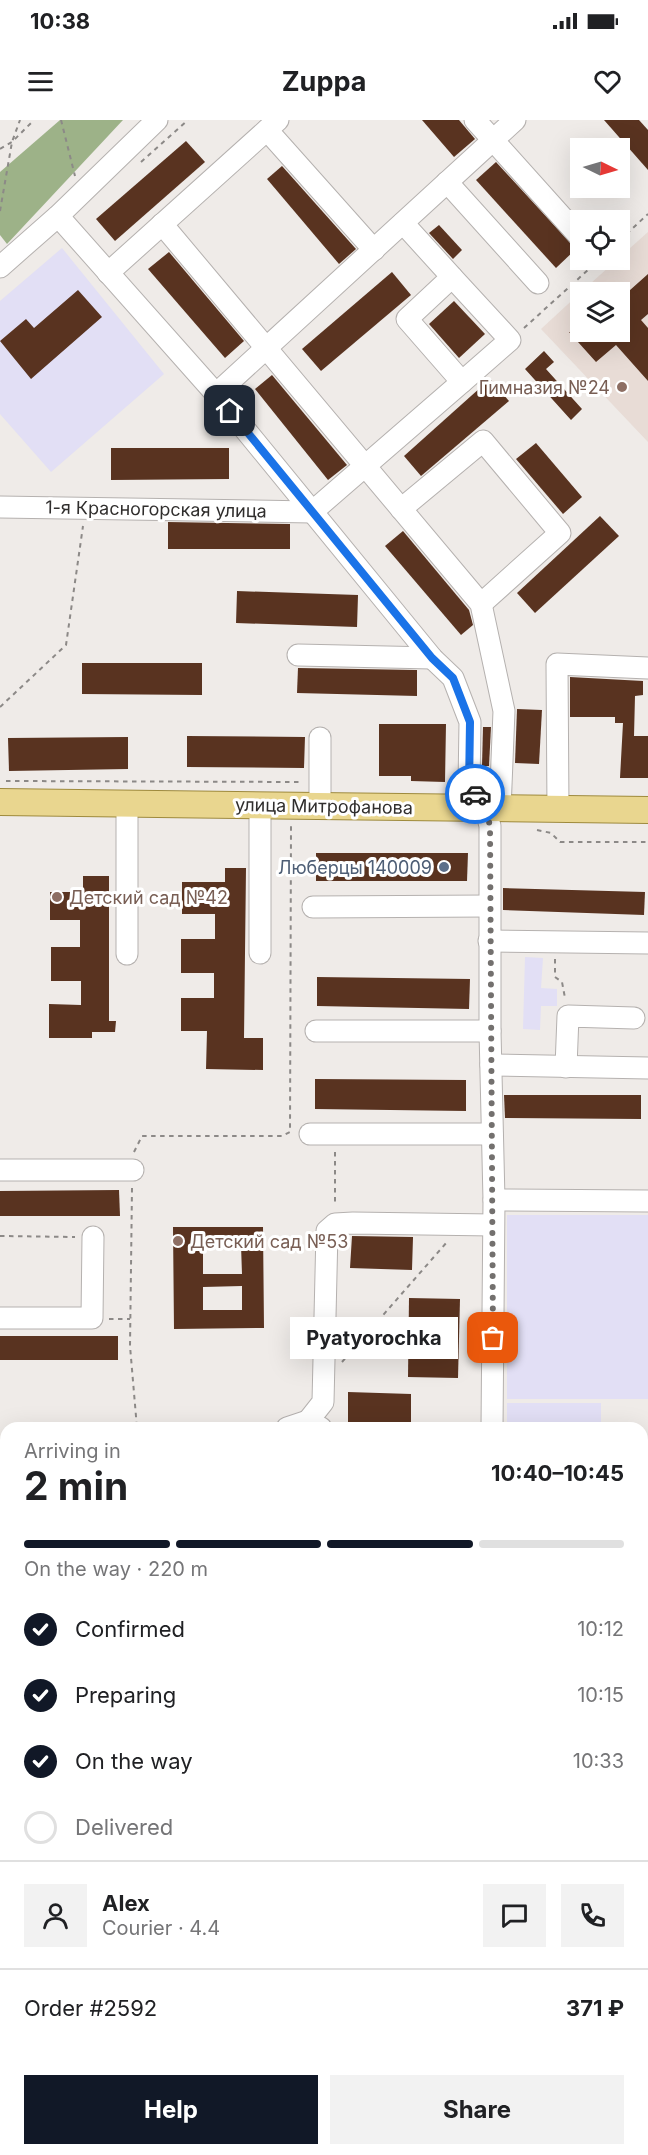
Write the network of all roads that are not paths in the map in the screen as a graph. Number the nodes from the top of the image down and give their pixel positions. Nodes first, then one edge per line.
1 (157, 120) edge
2 (475, 120) edge
3 (515, 120) edge
4 (272, 125) edge
5 (493, 140) junction
6 (447, 182) junction
7 (58, 216) junction
8 (403, 223) junction
9 (162, 224) junction
10 (570, 226) edge
11 (374, 250) junction
12 (0, 267) edge
13 (108, 273) junction
14 (452, 277) junction
15 (538, 283) dead end
16 (266, 348) junction
17 (462, 382) junction
18 (216, 394) junction
19 (365, 466) junction
20 (0, 507) edge
21 (401, 509) junction
22 (312, 512) junction
23 (481, 604) junction
24 (298, 655) dead end
25 (432, 658) junction
26 (648, 668) edge
27 (320, 738) dead end
28 (319, 793) junction
29 (0, 802) edge
30 (127, 803) junction
31 (260, 804) junction
32 (493, 810) junction
33 (558, 810) junction
34 (648, 810) edge
35 (489, 906) junction
36 (313, 907) dead end
37 (489, 941) junction
38 (648, 943) edge
39 (260, 953) dead end
40 (127, 954) dead end
41 (634, 1018) dead end
42 (316, 1030) dead end
43 (490, 1031) junction
44 (491, 1065) junction
45 (566, 1067) junction
46 (648, 1068) edge
47 (310, 1134) dead end
48 (492, 1134) junction
49 (0, 1170) edge
50 (133, 1170) road end
51 (494, 1200) junction
52 (648, 1201) edge
53 (493, 1225) junction
54 (93, 1237) road end
55 (0, 1318) edge
56 (316, 1422) edge
57 (492, 1422) edge

1 - 7 street
2 - 5 street
3 - 5 street
4 - 9 street
4 - 11 street
5 - 6 street
5 - 10 street
6 - 8 street
6 - 15 street
7 - 12 street
7 - 13 street
8 - 11 street
8 - 14 street
9 - 13 street
9 - 16 street
11 - 16 street
13 - 18 street
14 - 17 street
14 - 17 street
16 - 18 street
16 - 19 street
17 - 19 street
18 - 22 street
19 - 21 street
19 - 22 street
20 - 22 street, 1-я Красногорская улица
21 - 23 street
21 - 23 street
22 - 25 street
23 - 32 street
24 - 25 street
25 - 32 street
26 - 33 street
27 - 28 street
28 - 31 main road, улица Митрофанова
28 - 32 main road, улица Митрофанова
29 - 30 main road, улица Митрофанова
30 - 31 main road, улица Митрофанова
30 - 40 street
31 - 39 street
32 - 33 main road, улица Митрофанова
32 - 35 street
33 - 34 main road, улица Митрофанова
35 - 36 street
35 - 37 street
37 - 38 street
37 - 43 street
41 - 45 street
42 - 43 street
43 - 44 street
44 - 45 street
44 - 48 street
45 - 46 street
47 - 48 street
48 - 51 street
49 - 50 street
51 - 52 street
51 - 53 street
53 - 56 street
53 - 57 street
54 - 55 street

